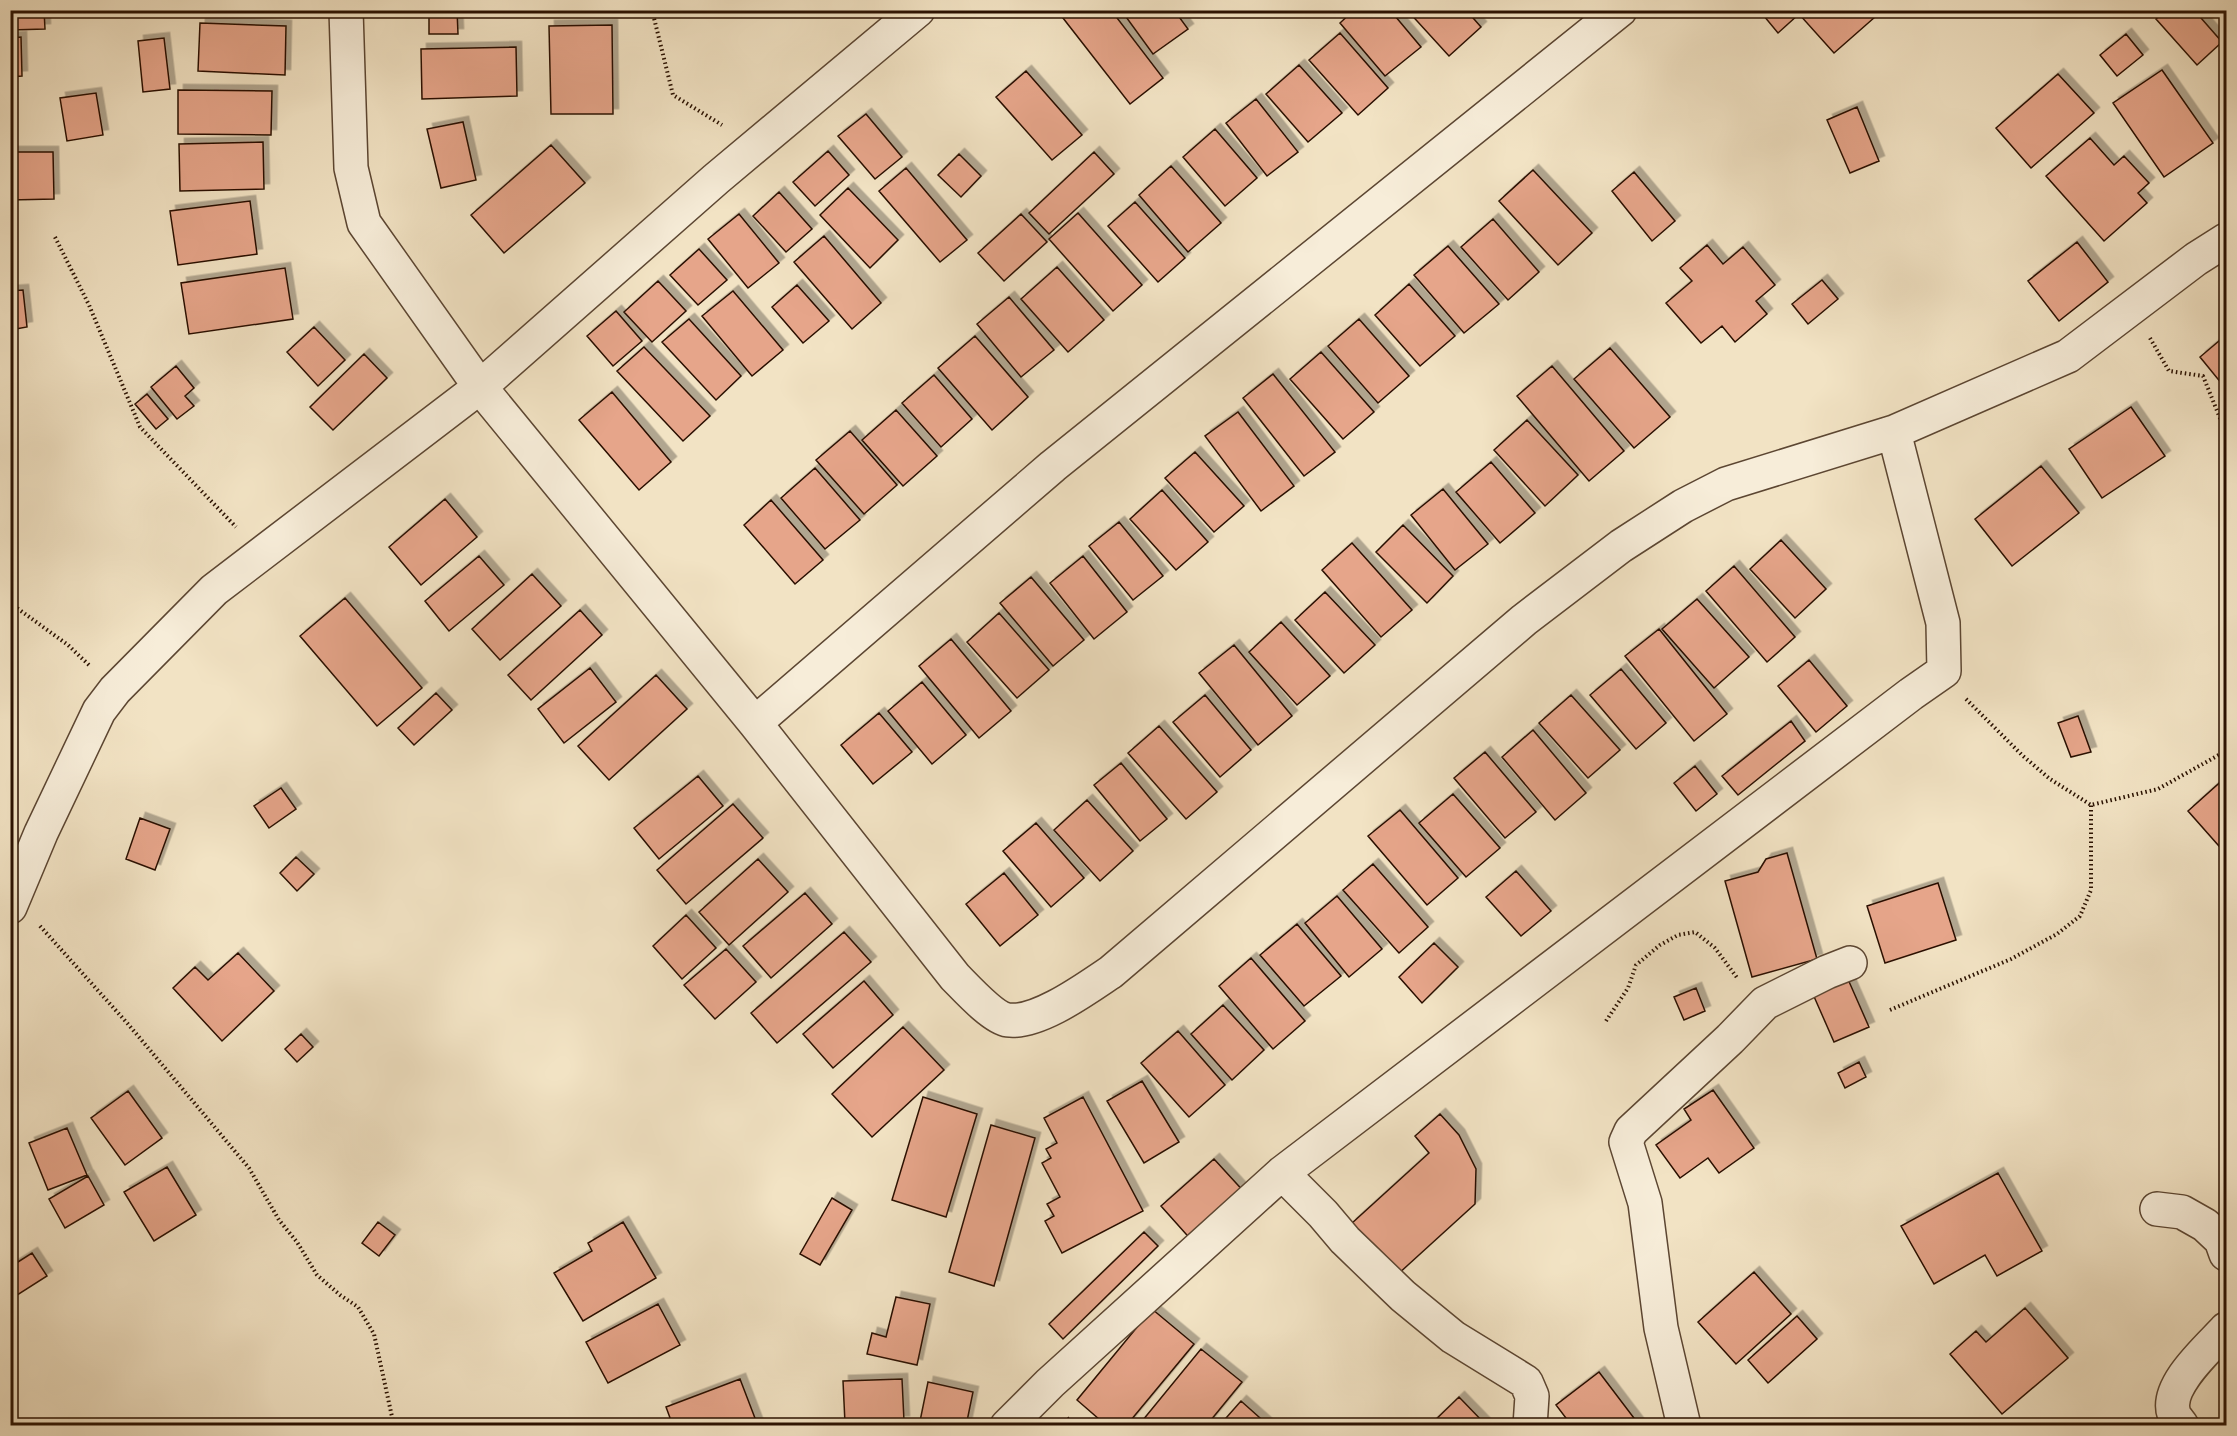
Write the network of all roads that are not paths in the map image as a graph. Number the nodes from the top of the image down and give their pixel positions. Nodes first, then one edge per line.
1 (346, 10) edge
2 (918, 10) edge
3 (1620, 10) edge
4 (2226, 240) edge
5 (480, 387) junction
6 (1894, 432) junction
7 (755, 723) junction
8 (13, 901) edge
9 (1850, 963) dead end
10 (1282, 1173) junction
11 (2157, 1209) dead end
12 (2226, 1254) edge
13 (2226, 1329) edge
14 (1007, 1425) edge
15 (1530, 1425) edge
16 (1684, 1425) edge
17 (2182, 1425) edge

1 - 5 street
2 - 5 street
3 - 7 street
4 - 6 street
5 - 7 street
5 - 8 street
6 - 7 street
6 - 10 street
9 - 16 street
10 - 14 street
10 - 15 street
11 - 12 street
13 - 17 street

